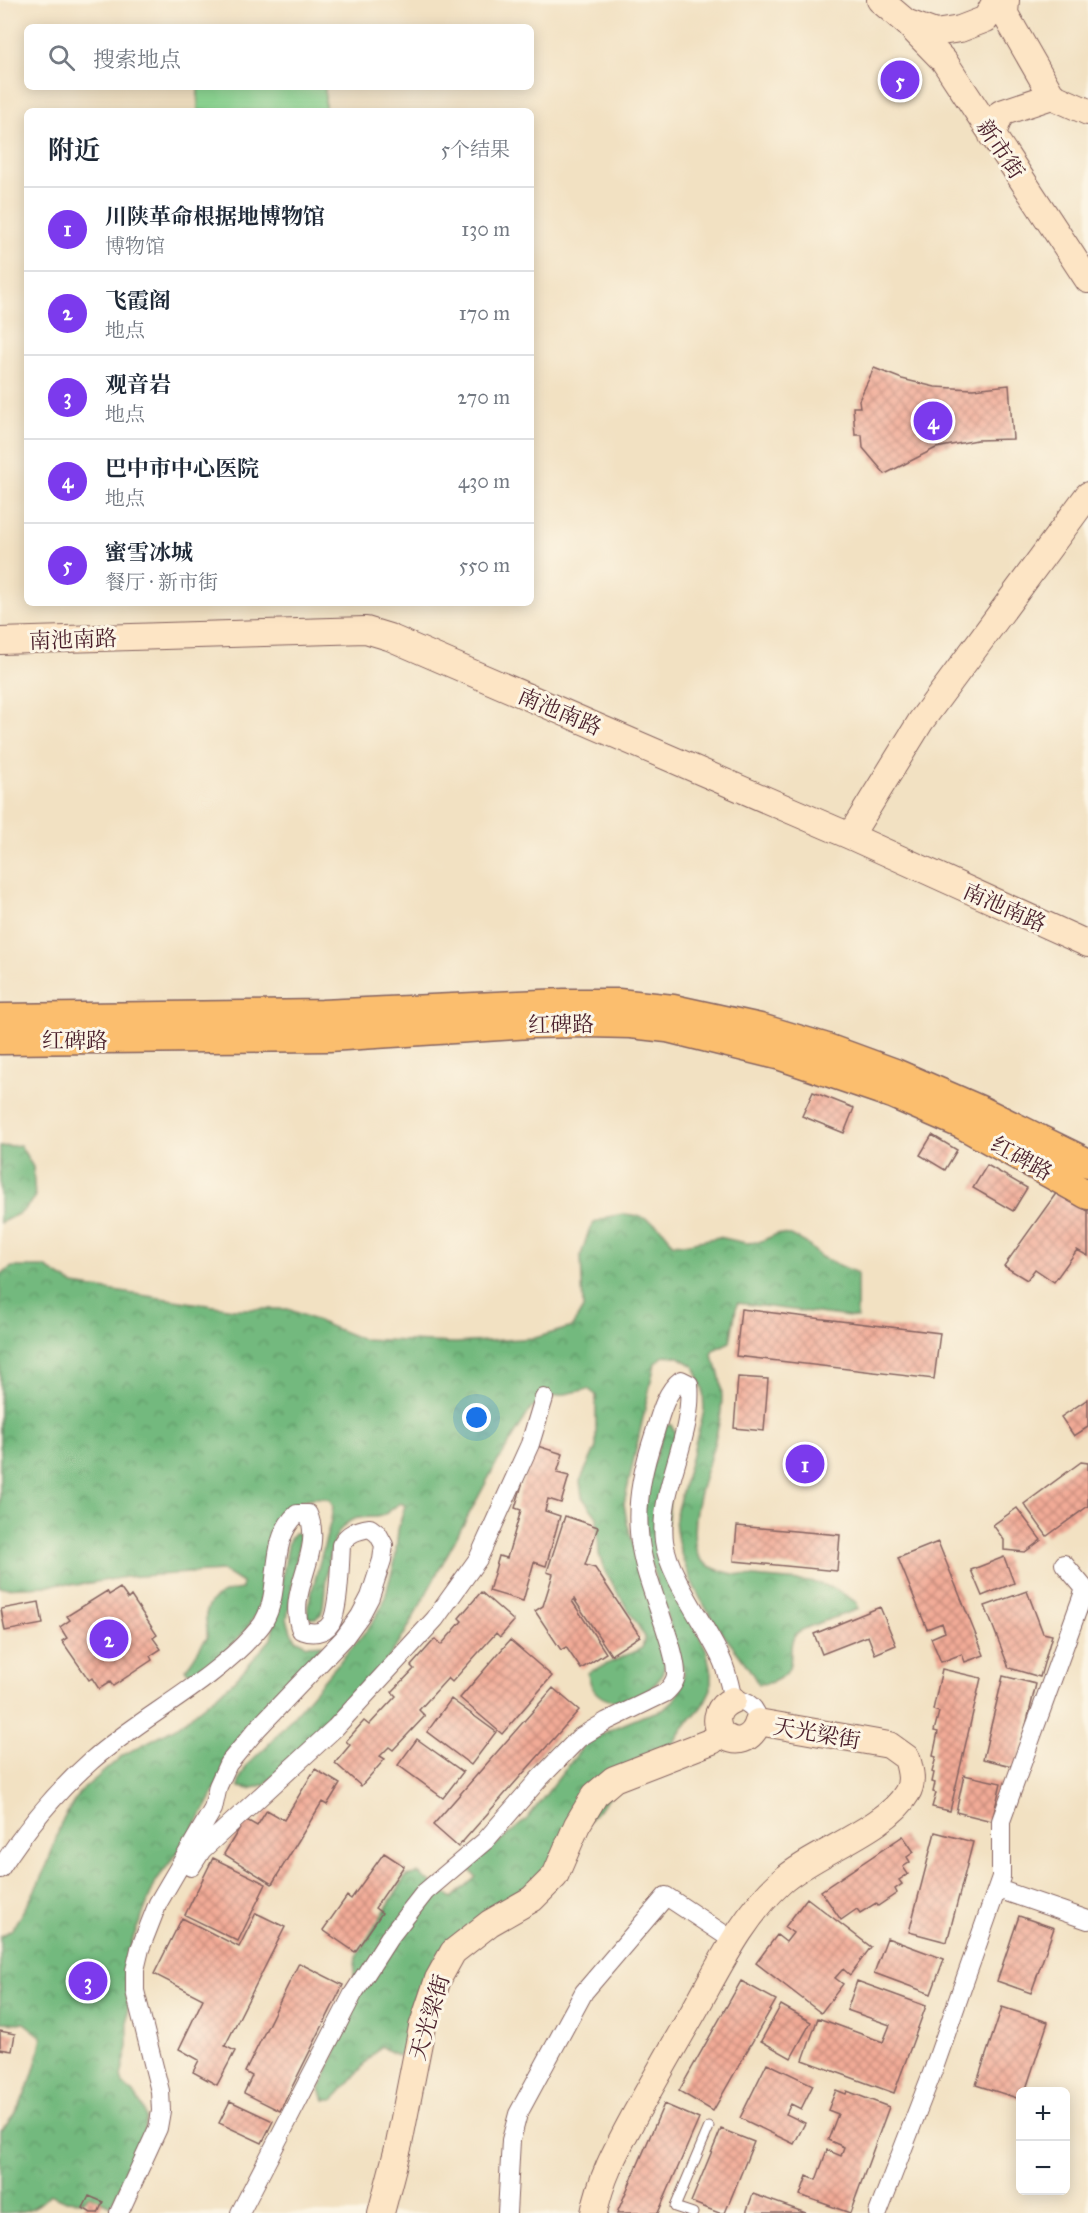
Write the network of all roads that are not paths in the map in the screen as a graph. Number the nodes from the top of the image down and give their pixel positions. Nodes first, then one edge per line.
1 (880, 0) edge
2 (1002, 5) edge
3 (908, 23) junction
4 (1052, 96) junction
5 (1088, 112) edge
6 (992, 136) junction
7 (1088, 280) edge
8 (1088, 495) edge
9 (0, 641) edge
10 (850, 836) junction
11 (1088, 944) edge
12 (0, 1018) edge
13 (0, 1040) edge
14 (1088, 1163) edge
15 (1088, 1195) edge
16 (544, 1398) dead end
17 (1064, 1563) dead end
18 (733, 1700) junction
19 (758, 1722) junction
20 (721, 1733) junction
21 (0, 1869) edge
22 (998, 1889) junction
23 (1088, 1920) edge
24 (734, 1941) junction
25 (135, 1991) junction
26 (709, 2127) dead end
27 (119, 2213) edge
28 (240, 2213) edge
29 (381, 2213) edge
30 (507, 2213) edge
31 (594, 2213) edge
32 (693, 2213) edge
33 (878, 2213) edge

1 - 3 street
2 - 3 street
2 - 4 street
3 - 6 street, 新市街
4 - 5 street
4 - 6 street
6 - 7 street, 新市街
8 - 10 street
9 - 10 street, 南池南路
10 - 11 street, 南池南路
12 - 14 main road
13 - 15 main road, 红碑路
16 - 25 street
17 - 22 street
18 - 19 street
18 - 20 street
18 - 28 street
19 - 20 street, 天光梁街
19 - 24 street, 天光梁街
20 - 29 street, 天光梁街
21 - 25 street
22 - 23 street
22 - 33 street
24 - 30 street
24 - 31 street, 天光梁街
25 - 27 street
26 - 32 lane

